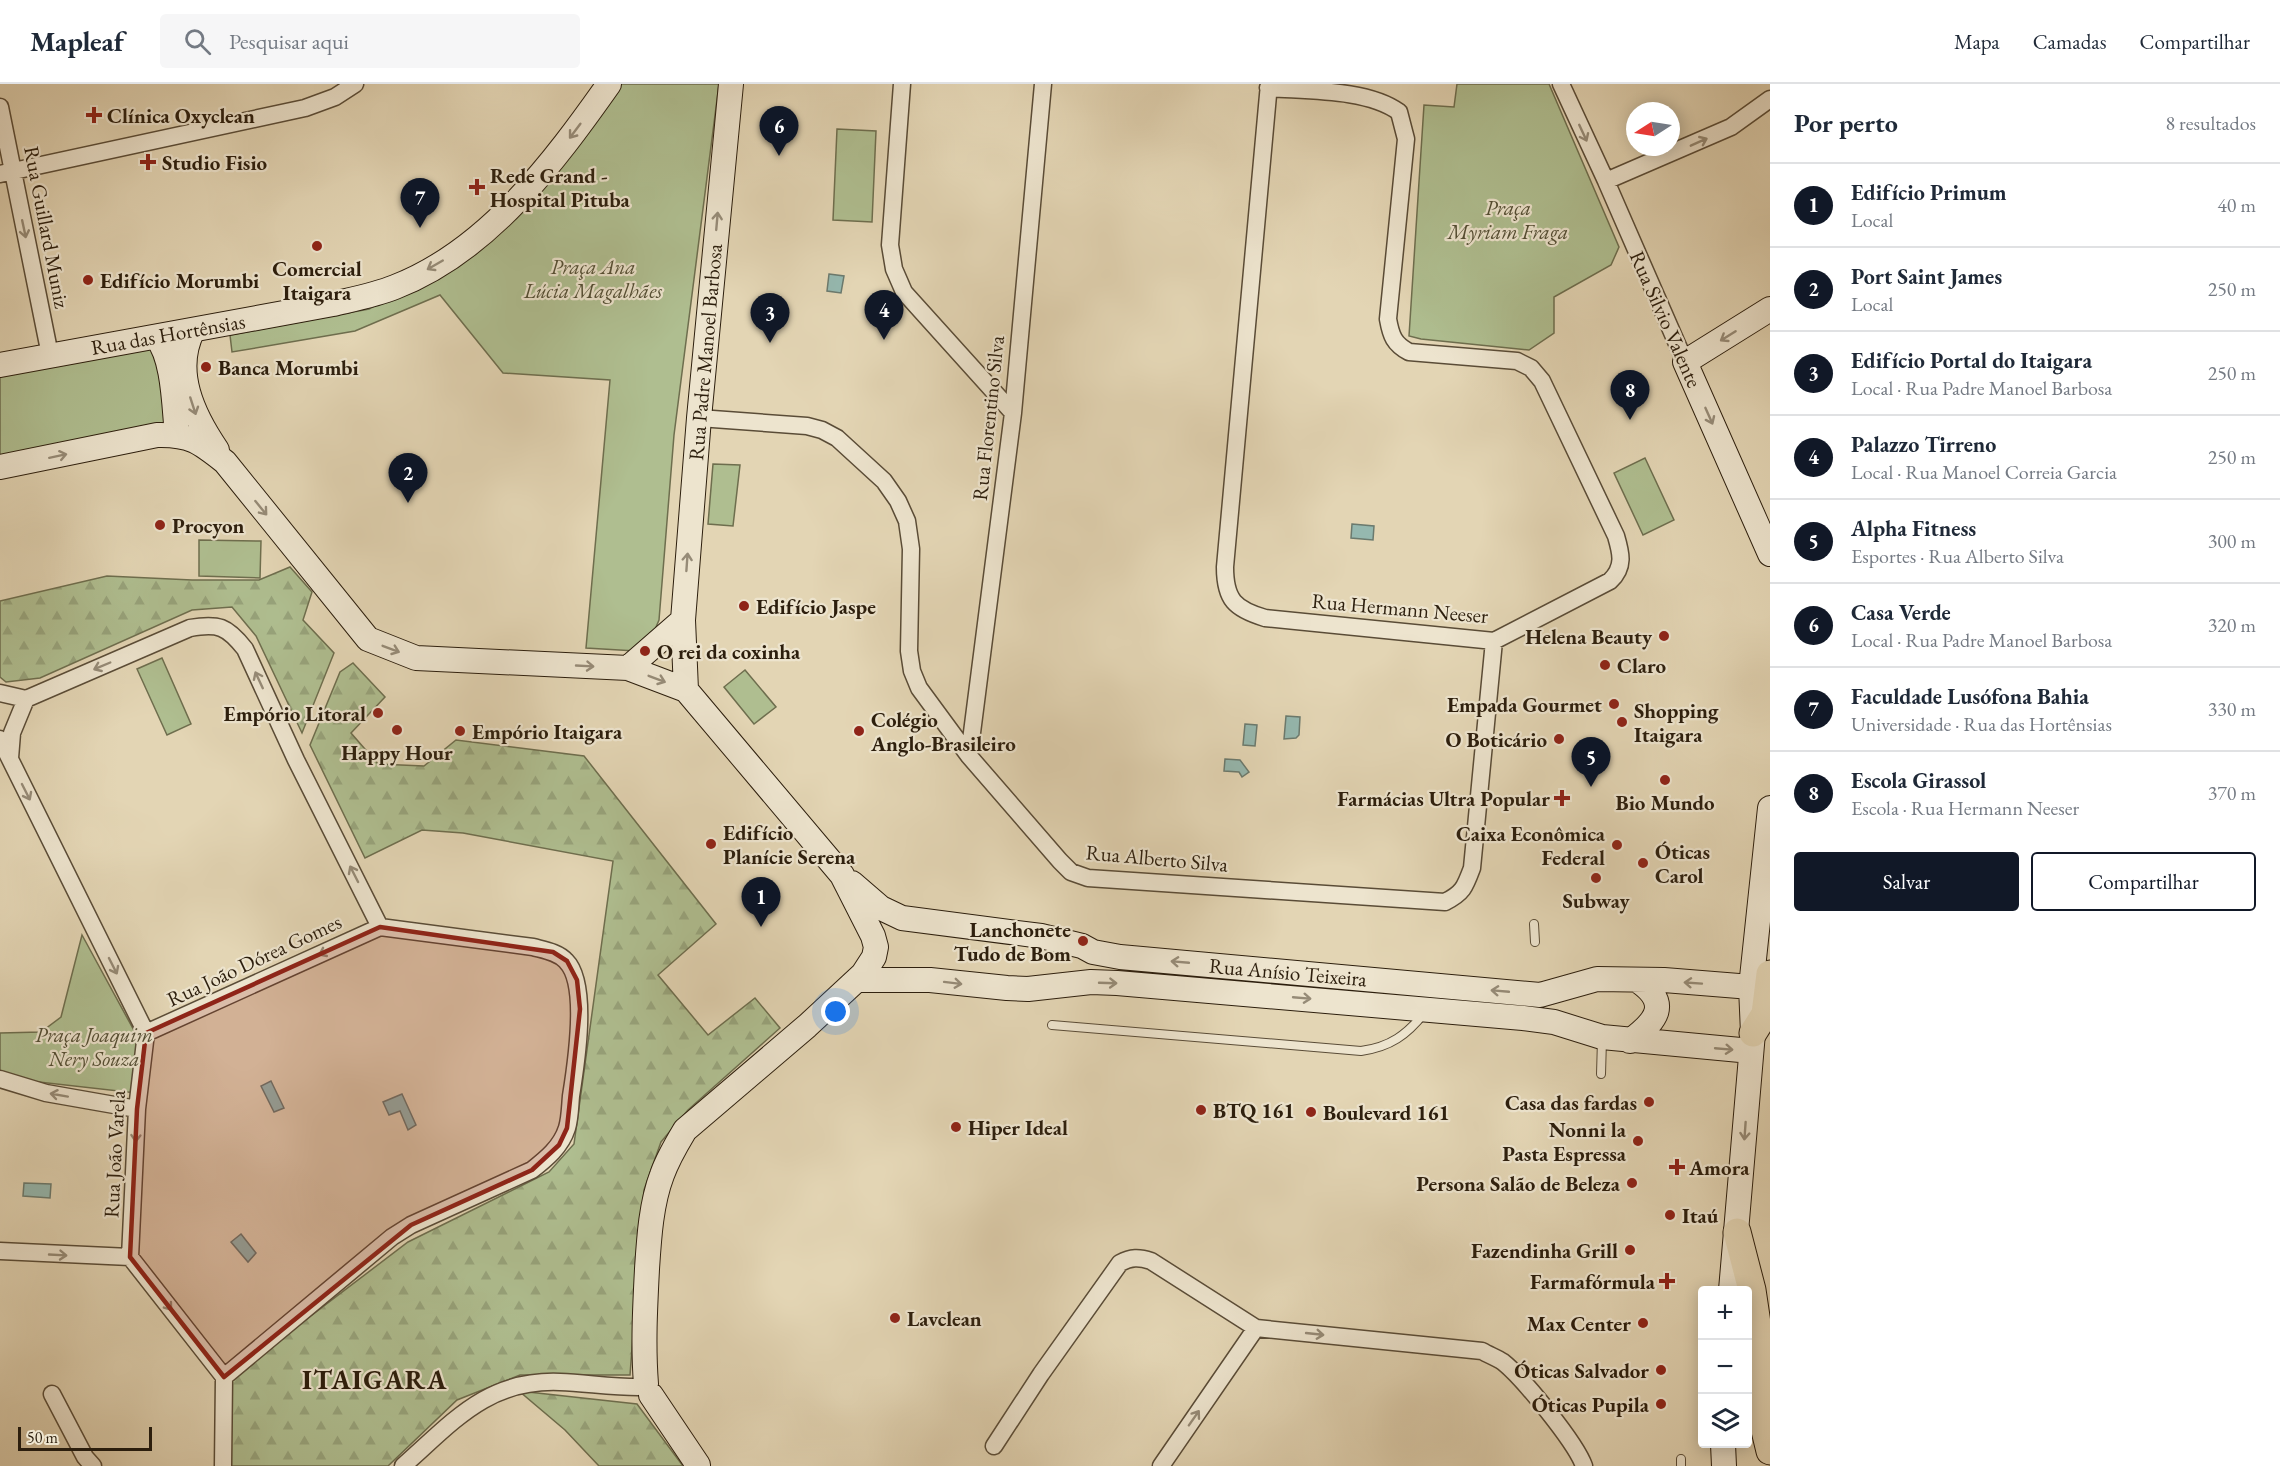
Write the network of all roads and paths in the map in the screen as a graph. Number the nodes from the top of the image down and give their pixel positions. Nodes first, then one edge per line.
1 (355, 84) edge
2 (609, 84) edge
3 (730, 84) edge
4 (902, 84) edge
5 (1043, 84) edge
6 (1561, 84) edge
7 (1268, 86) edge
8 (1770, 99) edge
9 (0, 107) edge
10 (6, 173) edge
11 (1606, 181) junction
12 (1770, 309) edge
13 (193, 330) junction
14 (156, 337) junction
15 (50, 355) junction
16 (1685, 362) junction
17 (0, 365) edge
18 (1013, 413) junction
19 (699, 417) junction
20 (177, 435) junction
21 (225, 462) junction
22 (0, 467) edge
23 (1770, 554) edge
24 (683, 620) junction
25 (1494, 641) junction
26 (628, 668) junction
27 (686, 690) junction
28 (0, 693) edge
29 (26, 699) junction
30 (0, 739) edge
31 (969, 756) junction
32 (10, 760) junction
33 (1770, 808) edge
34 (842, 875) junction
35 (902, 918) junction
36 (1534, 924) dead end
37 (380, 927) junction
38 (1070, 942) junction
39 (1535, 942) dead end
40 (876, 947) junction
41 (899, 979) junction
42 (856, 980) junction
43 (1637, 980) junction
44 (1760, 980) edge
45 (1067, 984) junction
46 (1427, 1009) junction
47 (1052, 1025) dead end
48 (146, 1034) junction
49 (1602, 1037) junction
50 (1630, 1041) junction
51 (1752, 1042) junction
52 (1601, 1074) dead end
53 (0, 1078) edge
54 (137, 1108) junction
55 (1737, 1232) junction
56 (0, 1251) edge
57 (130, 1257) junction
58 (1731, 1286) edge
59 (1256, 1328) junction
60 (224, 1377) junction
61 (643, 1390) junction
62 (52, 1394) dead end
63 (994, 1446) dead end
64 (1723, 1448) edge
65 (1770, 1451) edge
66 (700, 1461) edge
67 (93, 1466) edge
68 (223, 1466) edge
69 (403, 1466) edge
70 (1161, 1466) edge
71 (1584, 1466) edge
72 (1724, 1466) edge

1 - 10 street
2 -> 13 street, Rua das Hortênsias
19 -> 3 street, Rua Padre Manoel Barbosa
4 - 18 street
5 - 18 street, Rua Florentino Silva
6 -> 11 street, Rua Silvio Valente
7 - 25 street, Rua Hermann Neeser
7 - 25 street, Rua Hermann Neeser
11 -> 8 street
9 - 10 street, Rua Guillard Muniz
10 -> 15 street, Rua Guillard Muniz
11 - 16 street, Rua Silvio Valente
12 -> 16 street
13 - 14 street, Rua das Hortênsias
13 -> 21 street
14 - 15 street, Rua das Hortênsias
14 - 20 street
15 - 17 street, Rua das Hortênsias
16 -> 23 street, Rua Silvio Valente
18 - 31 street, Rua Florentino Silva
24 -> 19 street, Rua Padre Manoel Barbosa
19 - 31 street, Rua Alberto Silva
20 - 21 street
22 -> 20 street
21 -> 26 street
24 - 26 street
24 - 27 street, Rua Padre Manoel Barbosa
25 - 31 street, Rua Alberto Silva
26 -> 27 street
27 - 34 street
28 - 29 street
29 - 32 street
37 -> 29 street
30 - 32 street
32 -> 48 street
33 - 44 street
34 - 35 street, Rua Anísio Teixeira
34 - 40 street
35 - 38 street, Rua Anísio Teixeira
35 - 40 street
36 - 39 lane
37 -> 48 street, Rua João Dórea Gomes
37 - 60 street
43 -> 38 street, Rua Anísio Teixeira
38 - 45 street
40 - 41 street
40 - 42 street
41 - 42 street, Rua Anísio Teixeira
41 -> 45 street, Rua Anísio Teixeira
42 - 61 street
44 -> 43 street, Rua Anísio Teixeira
43 - 50 street
44 - 51 main road
45 -> 46 street, Rua Anísio Teixeira
46 - 47 lane
46 - 49 street, Rua Anísio Teixeira
48 - 54 street, Rua João Varela
49 - 50 street, Rua Anísio Teixeira
49 - 52 lane
50 -> 51 street, Rua Anísio Teixeira
51 -> 55 street
54 -> 53 street
54 -> 57 street, Rua João Varela
55 - 58 street
55 - 65 main road
56 -> 57 street
57 -> 60 street
59 - 63 street
70 -> 59 street
59 -> 71 street
60 - 68 street
61 - 66 street
61 - 69 street
62 - 67 street
64 - 72 street

